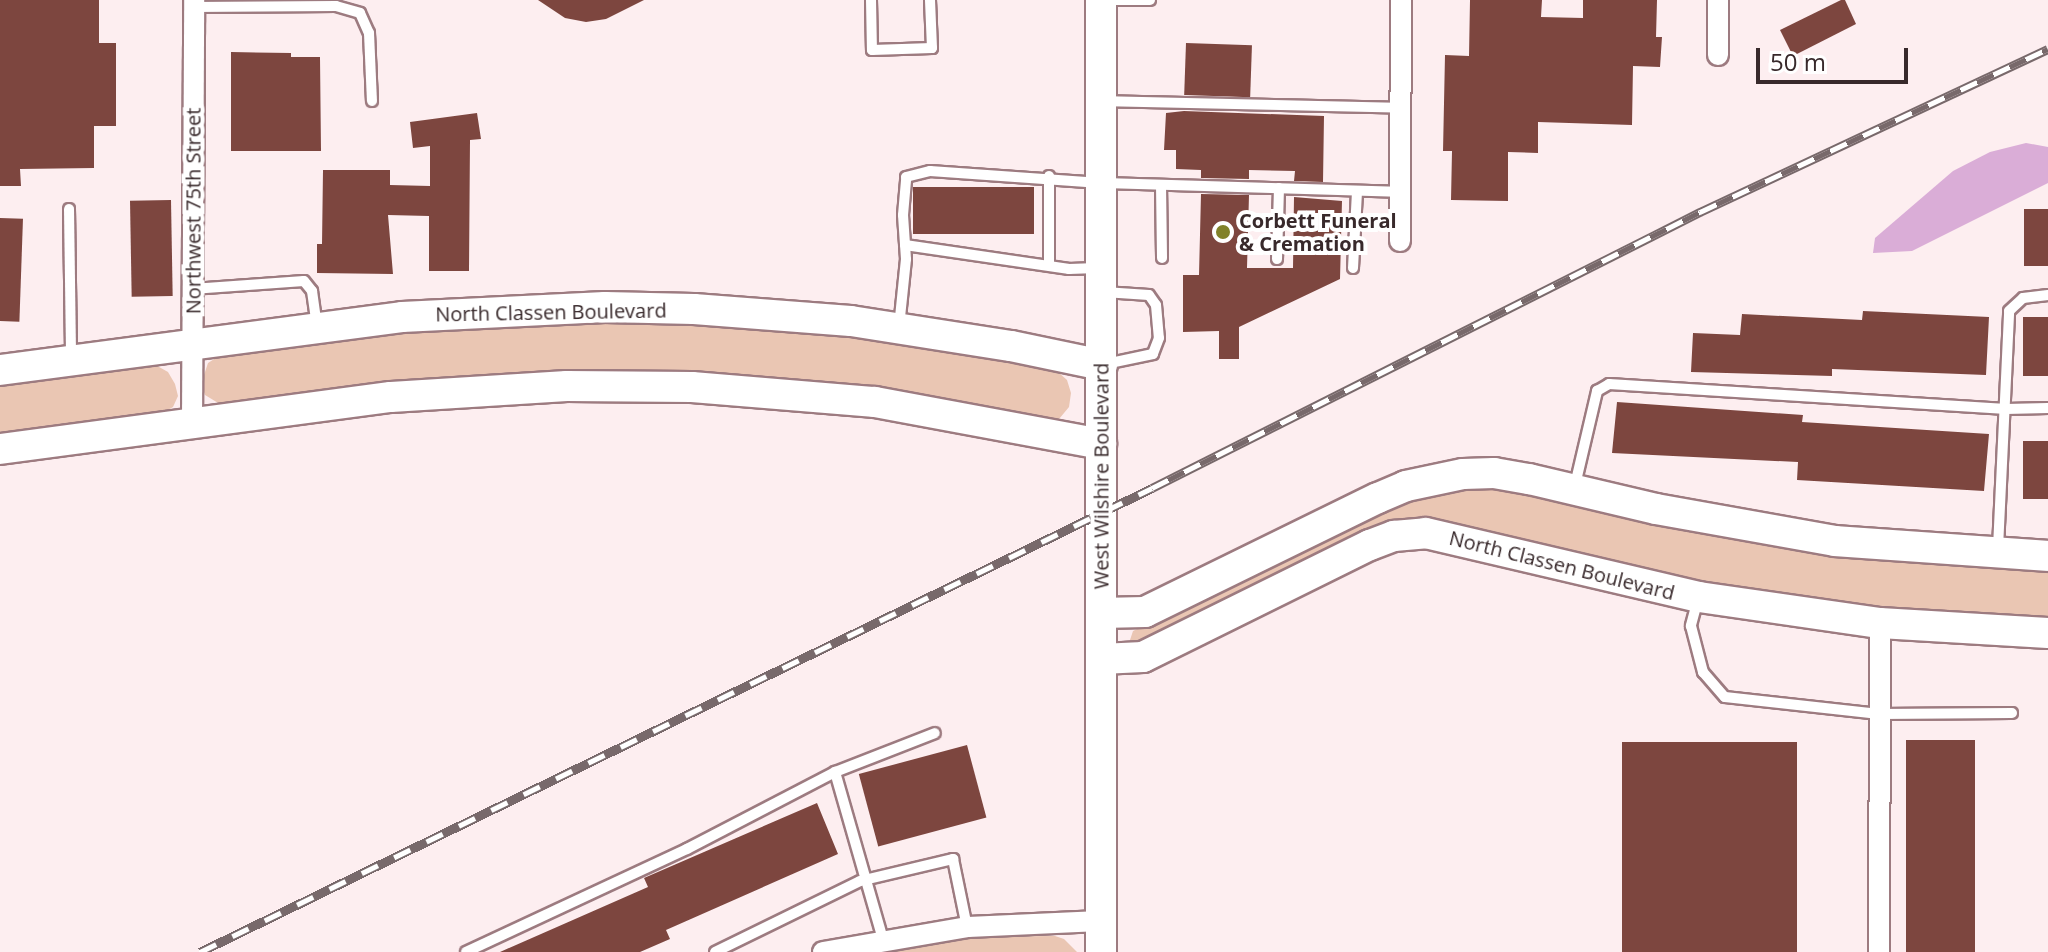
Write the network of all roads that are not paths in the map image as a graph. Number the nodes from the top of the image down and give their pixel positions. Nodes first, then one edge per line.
1 (871, 0) edge
2 (930, 0) edge
3 (1101, 0) edge
4 (1150, 0) edge
5 (1401, 0) edge
6 (1718, 0) edge
7 (194, 4) edge
8 (1718, 55) dead end
9 (372, 101) dead end
10 (1101, 101) junction
11 (1401, 108) junction
12 (1049, 176) junction
13 (1101, 183) junction
14 (1161, 185) junction
15 (1279, 188) junction
16 (1357, 191) junction
17 (1400, 192) junction
18 (69, 209) dead end
19 (1400, 241) dead end
20 (905, 245) junction
21 (1162, 258) dead end
22 (1277, 259) dead end
23 (1049, 265) junction
24 (1353, 268) dead end
25 (1102, 280) junction
26 (192, 289) junction
27 (2048, 295) edge
28 (317, 327) junction
29 (899, 328) junction
30 (192, 344) junction
31 (71, 361) junction
32 (1102, 365) junction
33 (0, 370) edge
34 (2048, 408) edge
35 (2006, 409) junction
36 (192, 423) junction
37 (1101, 444) junction
38 (0, 449) edge
39 (1573, 490) junction
40 (1998, 554) junction
41 (2048, 556) edge
42 (1699, 597) junction
43 (1101, 613) junction
44 (1880, 623) junction
45 (2048, 633) edge
46 (1101, 659) junction
47 (2012, 713) dead end
48 (1879, 714) junction
49 (935, 733) dead end
50 (835, 772) junction
51 (866, 880) junction
52 (1101, 921) junction
53 (967, 927) junction
54 (883, 939) junction
55 (466, 952) edge
56 (715, 952) edge
57 (823, 952) edge
58 (1101, 952) edge
59 (1879, 952) edge

1 - 2 lane
3 - 4 lane
3 - 10 street, West Wilshire Boulevard
5 - 11 street
6 - 8 street
7 - 9 lane
7 - 26 street, Northwest 75th Street
10 - 11 lane
10 - 13 street, West Wilshire Boulevard
11 - 17 street
12 - 13 lane
12 - 20 lane
12 - 23 lane
13 - 14 lane
13 - 25 street, West Wilshire Boulevard
14 - 15 lane
14 - 21 lane
15 - 16 lane
15 - 22 lane
16 - 17 lane
16 - 24 lane
17 - 19 street
18 - 31 lane
20 - 23 lane
20 - 29 lane
23 - 25 lane
25 - 32 street, West Wilshire Boulevard
25 - 32 lane
26 - 28 lane
26 - 30 street, Northwest 75th Street
27 - 35 lane
28 - 29 street, North Classen Boulevard
28 - 30 street, North Classen Boulevard
29 - 32 street, North Classen Boulevard
30 - 31 street, North Classen Boulevard
30 - 36 street, Northwest 75th Street
31 - 33 street, North Classen Boulevard
32 - 37 street, West Wilshire Boulevard
34 - 35 lane
35 - 39 lane
35 - 40 lane
36 - 37 street
36 - 38 street
37 - 43 street, West Wilshire Boulevard
39 - 40 street
39 - 43 street
40 - 41 street
42 - 44 street, North Classen Boulevard
42 - 46 street, North Classen Boulevard
42 - 48 lane
43 - 46 street, West Wilshire Boulevard
44 - 45 street, North Classen Boulevard
44 - 48 street
46 - 52 street, West Wilshire Boulevard
47 - 48 lane
48 - 59 street
49 - 50 lane
50 - 51 lane
50 - 55 lane
51 - 53 lane
51 - 54 lane
51 - 56 lane
52 - 53 street
52 - 58 street, West Wilshire Boulevard
53 - 54 street
54 - 57 street

